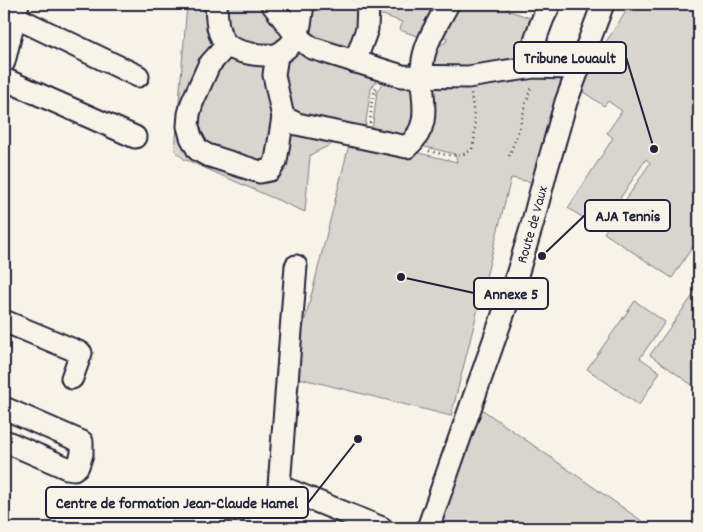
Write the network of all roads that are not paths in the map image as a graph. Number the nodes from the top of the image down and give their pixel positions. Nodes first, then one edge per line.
1 (216, 4) edge
2 (272, 4) edge
3 (303, 4) edge
4 (368, 4) edge
5 (448, 4) edge
6 (550, 4) edge
7 (603, 4) edge
8 (16, 10) edge
9 (298, 38) junction
10 (227, 45) junction
11 (277, 55) junction
12 (4, 62) edge
13 (355, 62) junction
14 (4, 67) edge
15 (532, 67) junction
16 (577, 72) junction
17 (138, 76) dead end
18 (422, 76) junction
19 (4, 79) edge
20 (83, 103) dead end
21 (283, 117) junction
22 (135, 137) dead end
23 (296, 266) dead end
24 (4, 321) edge
25 (72, 378) dead end
26 (4, 408) edge
27 (7, 442) dead end
28 (382, 528) edge
29 (428, 528) edge

1 - 10 street
2 - 9 street
3 - 9 street
4 - 13 street
5 - 18 street
6 - 15 street
7 - 16 street, Route de Vaux
8 - 12 street
8 - 17 street
9 - 11 street
9 - 13 street
10 - 11 street
10 - 21 street
11 - 21 street
13 - 18 street
14 - 20 street
15 - 16 street
15 - 18 street
16 - 29 street, Route de Vaux
18 - 21 street
19 - 22 street
23 - 28 street
24 - 25 street
26 - 27 street

